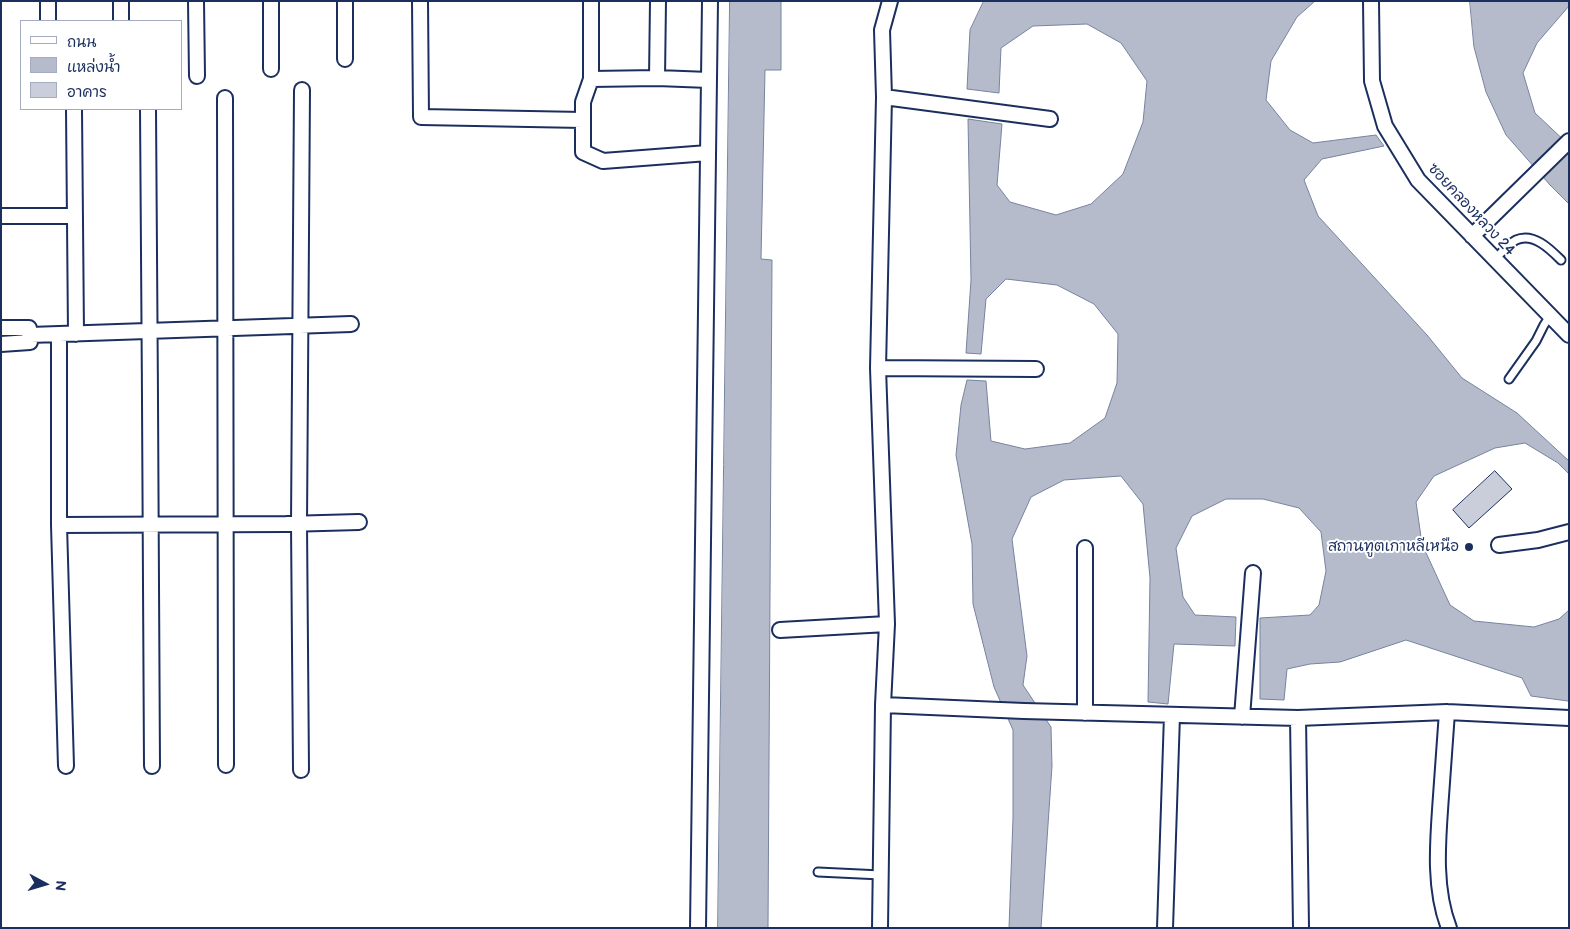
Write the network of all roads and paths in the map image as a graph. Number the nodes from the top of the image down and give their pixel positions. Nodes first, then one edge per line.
1 (48, 1) edge
2 (121, 1) edge
3 (196, 1) edge
4 (271, 1) edge
5 (345, 1) edge
6 (420, 1) edge
7 (591, 1) edge
8 (658, 1) edge
9 (710, 1) edge
10 (890, 1) edge
11 (1371, 1) edge
12 (48, 20) edge
13 (121, 20) edge
14 (345, 59) dead end
15 (271, 69) dead end
16 (197, 76) dead end
17 (658, 78) junction
18 (591, 79) junction
19 (708, 80) junction
20 (302, 90) dead end
21 (884, 97) junction
22 (225, 98) dead end
23 (74, 110) edge
24 (148, 110) edge
25 (1050, 119) dead end
26 (583, 120) junction
27 (1568, 141) edge
28 (708, 153) junction
29 (1, 216) edge
30 (75, 216) junction
31 (1472, 236) junction
32 (1495, 259) junction
33 (1561, 260) dead end
34 (1550, 316) junction
35 (351, 324) dead end
36 (301, 326) junction
37 (1, 328) edge
38 (224, 328) junction
39 (149, 331) junction
40 (59, 334) junction
41 (76, 334) junction
42 (30, 335) junction
43 (1569, 335) edge
44 (1, 344) edge
45 (878, 368) junction
46 (1036, 369) dead end
47 (1509, 379) dead end
48 (359, 522) dead end
49 (225, 524) junction
50 (299, 524) junction
51 (58, 525) junction
52 (152, 525) junction
53 (1569, 532) edge
54 (1499, 545) dead end
55 (1085, 548) dead end
56 (1253, 573) dead end
57 (887, 624) junction
58 (780, 630) dead end
59 (883, 706) junction
60 (1447, 712) junction
61 (1085, 713) junction
62 (1172, 715) junction
63 (1242, 717) junction
64 (1298, 718) junction
65 (1569, 718) edge
66 (226, 765) dead end
67 (66, 766) dead end
68 (152, 766) dead end
69 (300, 770) dead end
70 (818, 872) dead end
71 (881, 875) junction
72 (698, 928) edge
73 (880, 928) edge
74 (1165, 928) edge
75 (1301, 928) edge
76 (1449, 928) edge

1 - 12 street
2 - 13 street
3 - 16 street
4 - 15 street
5 - 14 street
6 - 26 street
7 - 18 street
8 - 17 street
9 - 19 street
10 - 21 street
11 - 31 street, ซอยคลองหลวง 24
17 - 18 street
17 - 19 street
18 - 26 street
19 - 28 street
20 - 36 street
21 - 25 street
21 - 45 street
22 - 38 street
23 - 30 street
24 - 39 street
26 - 28 street
27 - 31 street
28 - 72 street
29 - 30 street
30 - 41 street
31 - 32 street, ซอยคลองหลวง 24
32 - 33 lane
32 - 34 street, ซอยคลองหลวง 24
34 - 43 street, ซอยคลองหลวง 24
34 - 47 lane
35 - 36 street
36 - 38 street
36 - 50 street
37 - 42 street
38 - 39 street
38 - 49 street
39 - 41 street
39 - 52 street
40 - 41 street
40 - 42 street
40 - 51 street
42 - 44 street
45 - 46 street
45 - 57 street
48 - 50 street
49 - 50 street
49 - 52 street
49 - 66 street
50 - 69 street
51 - 52 street
51 - 67 street
52 - 68 street
53 - 54 street
55 - 61 street
56 - 63 street
57 - 58 street
57 - 59 street
59 - 61 street
59 - 71 street
60 - 64 street
60 - 65 street
60 - 76 street
61 - 62 street
62 - 63 street
62 - 74 street
63 - 64 street
64 - 75 street
70 - 71 lane
71 - 73 street

